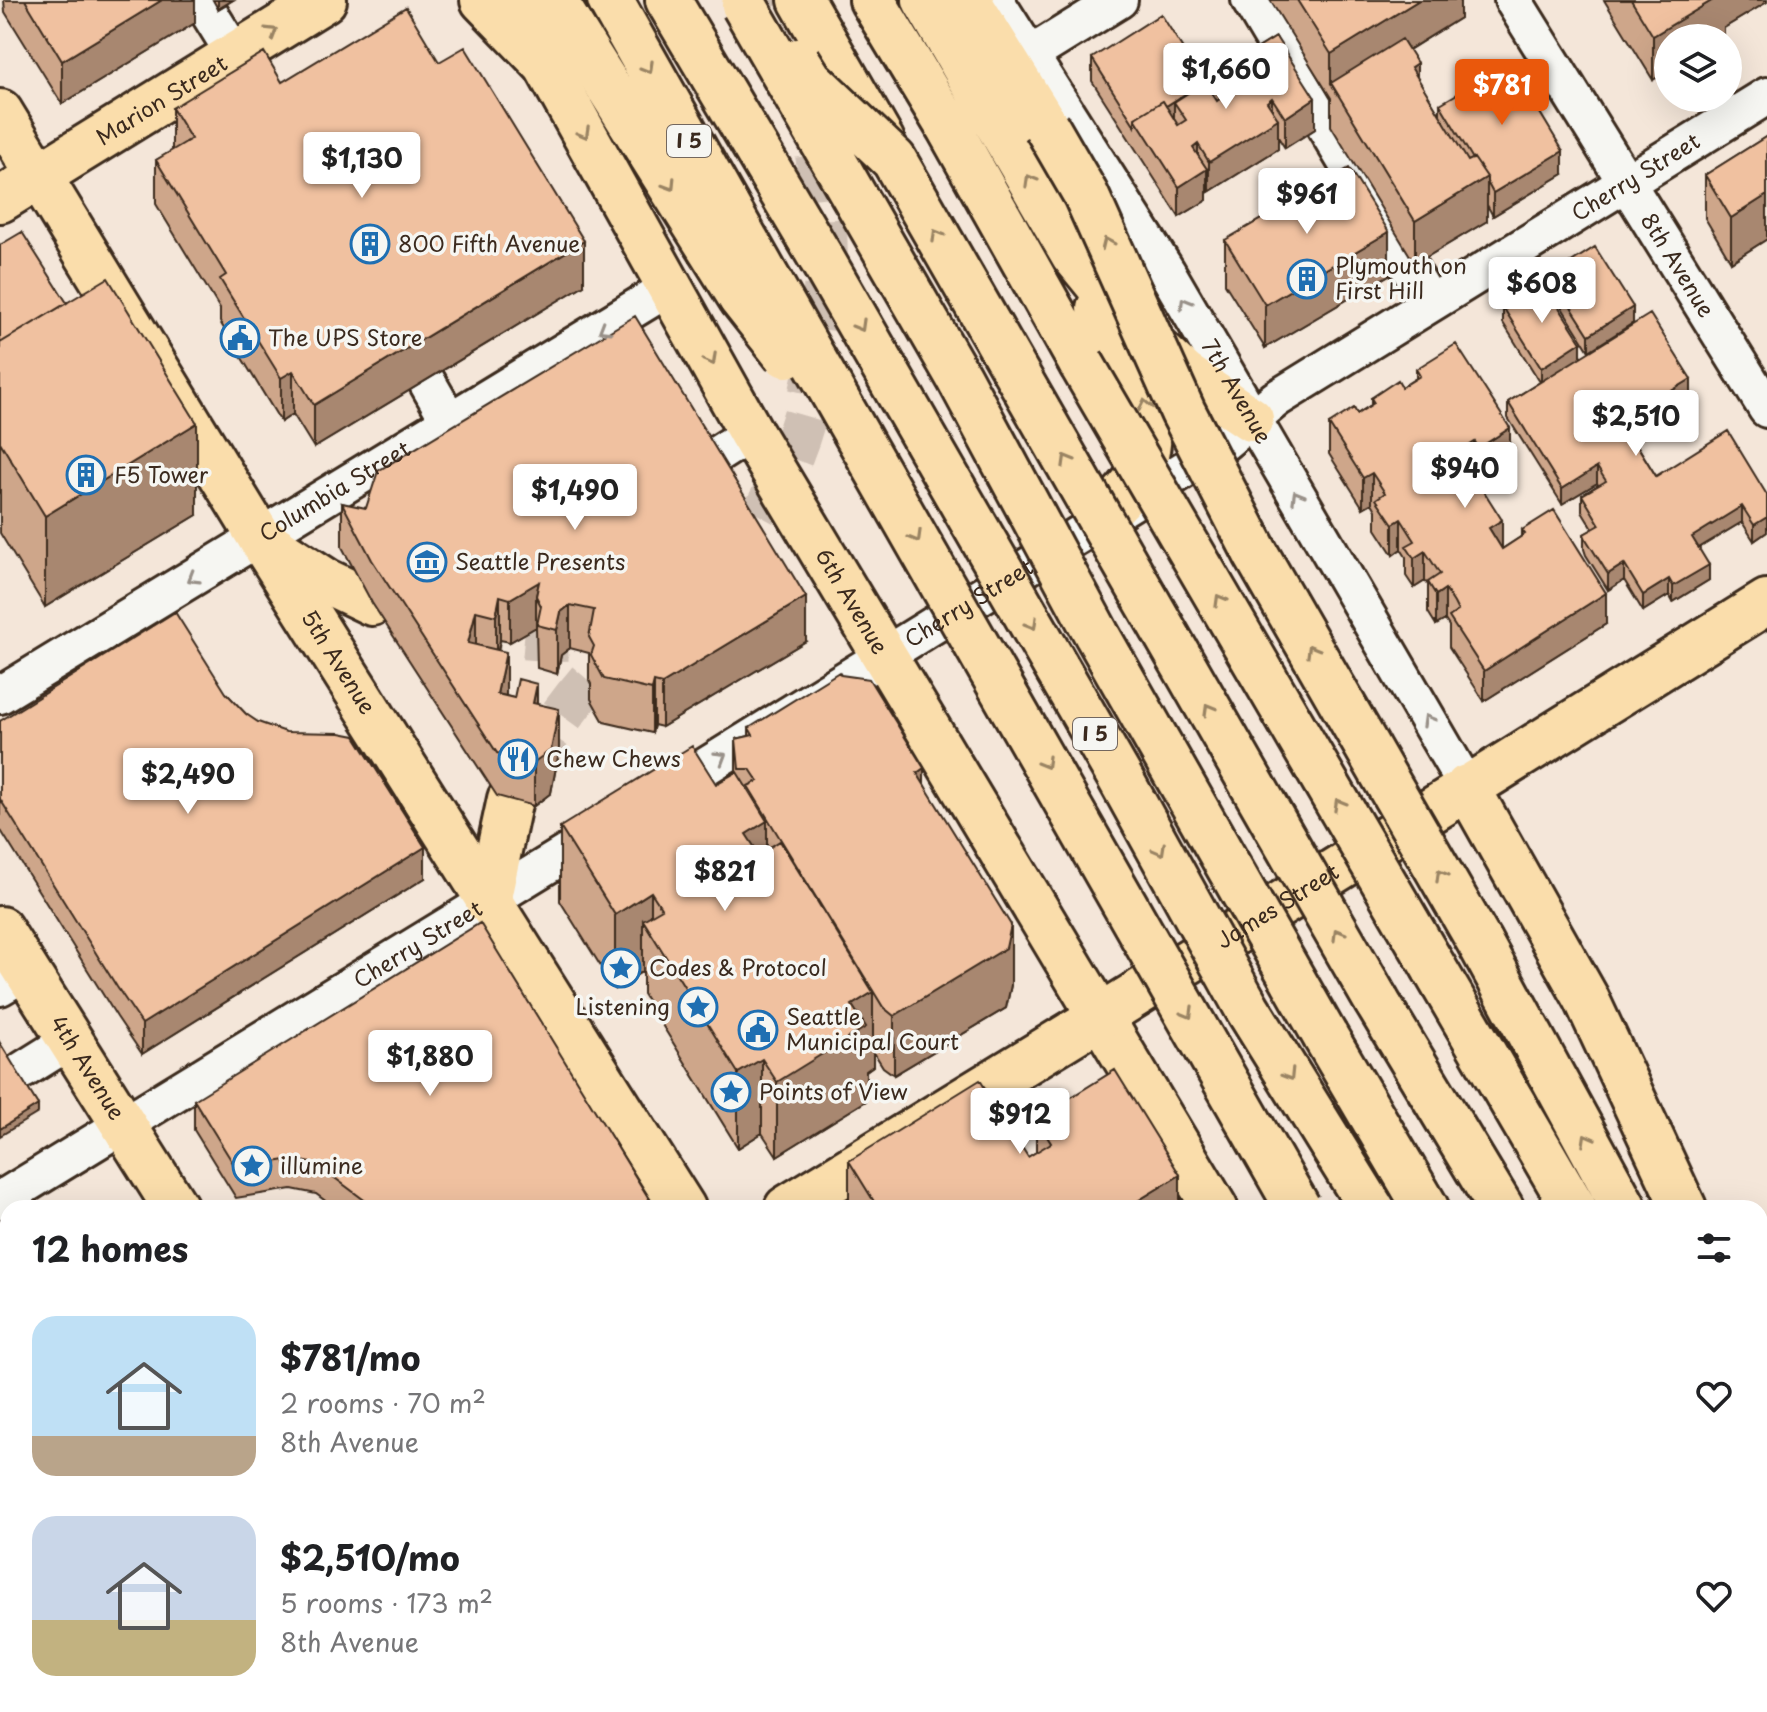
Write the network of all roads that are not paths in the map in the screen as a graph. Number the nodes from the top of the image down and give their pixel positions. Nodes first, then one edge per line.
1 (201, 0) edge
2 (324, 0) edge
3 (483, 0) edge
4 (508, 0) edge
5 (554, 0) edge
6 (610, 0) edge
7 (668, 0) edge
8 (801, 0) edge
9 (872, 0) edge
10 (925, 0) edge
11 (968, 0) edge
12 (995, 0) edge
13 (1119, 0) edge
14 (1250, 0) edge
15 (1513, 0) edge
16 (750, 3) edge
17 (235, 55) junction
18 (1030, 55) junction
19 (546, 65) junction
20 (1767, 96) edge
21 (0, 112) edge
22 (894, 160) junction
23 (39, 175) junction
24 (1628, 182) junction
25 (0, 200) edge
26 (1073, 254) junction
27 (670, 287) junction
28 (755, 290) junction
29 (1430, 303) junction
30 (426, 380) edge
31 (1767, 409) edge
32 (1251, 419) junction
33 (450, 422) junction
34 (751, 433) junction
35 (699, 466) edge
36 (1098, 521) junction
37 (260, 538) junction
38 (1767, 602) edge
39 (372, 603) edge
40 (884, 656) junction
41 (0, 695) edge
42 (1467, 787) junction
43 (510, 799) tunnel mouth
44 (488, 902) junction
45 (0, 929) edge
46 (13, 979) edge
47 (1101, 1016) junction
48 (71, 1040) junction
49 (23, 1070) dead end
50 (125, 1125) junction
51 (1423, 1199) edge
52 (0, 1200) edge
53 (171, 1200) edge
54 (678, 1200) edge
55 (800, 1200) edge
56 (1210, 1200) edge
57 (1293, 1200) edge
58 (1366, 1200) edge
59 (1496, 1200) edge
60 (1569, 1200) edge
61 (1620, 1200) edge
62 (1680, 1200) edge

1 - 17 street
17 -> 2 main road, Marion Street
3 - 19 main road, 6th Avenue
4 - 19 main road
5 -> 28 main road
6 -> 28 main road, I 5
7 -> 58 main road, I 5, bridge
8 - 22 main road, bridge
60 -> 9 main road, bridge
26 -> 10 main road
61 -> 11 main road, bridge
12 - 18 street, 7th Avenue
13 - 18 street
14 - 29 street
15 - 24 street, 8th Avenue
16 - 22 main road, bridge
16 - 51 main road, bridge
17 - 23 main road, Marion Street
32 -> 18 street, 7th Avenue
19 -> 27 main road, 6th Avenue
20 - 24 street, Cherry Street
21 - 23 main road, 5th Avenue
59 -> 22 main road, bridge
23 - 25 main road, Marion Street
23 - 37 main road, 5th Avenue
24 - 29 street, Cherry Street
24 - 31 street, 8th Avenue
26 - 32 main road
36 -> 26 main road
27 -> 33 street, Columbia Street
27 -> 34 main road, 6th Avenue
28 -> 57 main road, I 5, bridge
29 - 32 street, Cherry Street
30 - 33 street
32 - 36 street, Cherry Street
42 -> 32 street, 7th Avenue
33 - 37 street, Columbia Street
34 - 35 street
34 - 40 main road, 6th Avenue
36 - 40 street, Cherry Street
37 - 39 main road
37 -> 41 street, Columbia Street
37 - 44 main road, 5th Avenue
38 - 42 main road, James Street
44 -> 40 street, Cherry Street
40 - 47 main road, 6th Avenue
42 - 47 main road, James Street
42 - 62 main road
43 - 44 main road
44 - 50 street, Cherry Street
44 - 54 main road, 5th Avenue
45 - 46 main road, 4th Avenue
46 - 48 main road, 4th Avenue
47 - 55 main road, James Street
47 - 56 main road, 6th Avenue
48 - 49 street
48 - 50 main road, 4th Avenue
50 - 52 street, Cherry Street
50 - 53 main road, 4th Avenue

